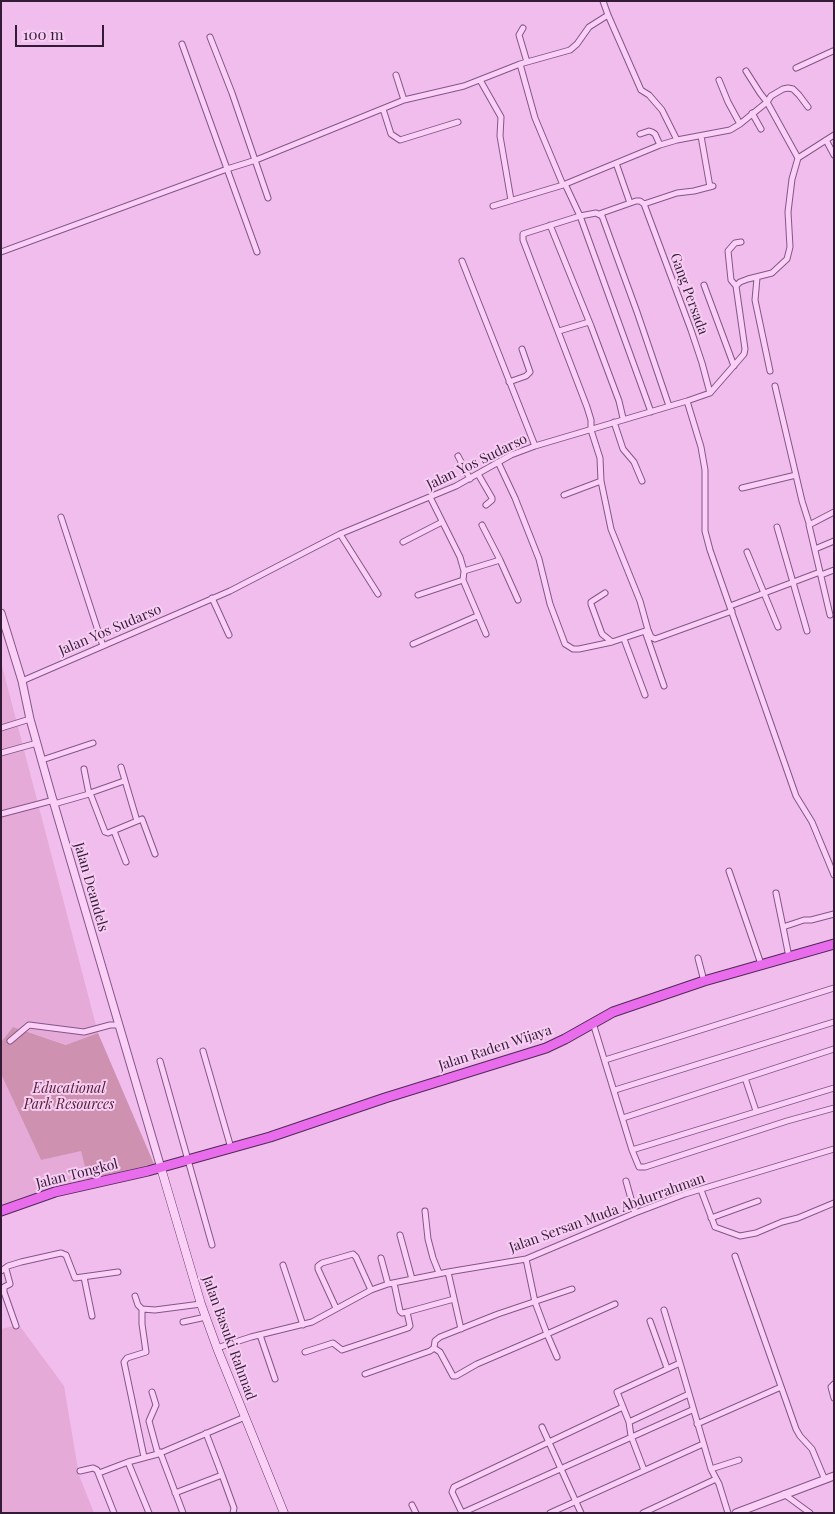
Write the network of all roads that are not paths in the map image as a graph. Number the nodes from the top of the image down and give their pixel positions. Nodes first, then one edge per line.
1 (603, 1) edge
2 (608, 15) junction
3 (523, 28) dead end
4 (210, 37) dead end
5 (182, 44) dead end
6 (833, 52) edge
7 (527, 62) junction
8 (520, 64) junction
9 (796, 68) dead end
10 (746, 71) dead end
11 (396, 75) dead end
12 (480, 80) junction
13 (719, 80) dead end
14 (404, 100) junction
15 (767, 102) junction
16 (808, 107) dead end
17 (383, 109) junction
18 (752, 113) junction
19 (458, 122) dead end
20 (740, 124) junction
21 (761, 129) dead end
22 (640, 134) dead end
23 (834, 135) edge
24 (701, 136) junction
25 (677, 140) junction
26 (826, 140) junction
27 (660, 145) junction
28 (834, 154) edge
29 (798, 158) junction
30 (256, 160) junction
31 (616, 163) junction
32 (227, 169) junction
33 (564, 185) junction
34 (268, 198) dead end
35 (511, 200) junction
36 (630, 203) junction
37 (644, 204) junction
38 (494, 206) dead end
39 (599, 214) junction
40 (580, 216) junction
41 (550, 225) junction
42 (741, 242) dead end
43 (1, 252) edge
44 (257, 252) dead end
45 (462, 261) dead end
46 (757, 278) junction
47 (704, 285) dead end
48 (736, 286) junction
49 (590, 324) junction
50 (560, 334) junction
51 (522, 349) dead end
52 (734, 366) junction
53 (770, 371) dead end
54 (509, 382) junction
55 (775, 386) dead end
56 (710, 393) junction
57 (686, 401) junction
58 (669, 406) junction
59 (650, 412) junction
60 (624, 418) junction
61 (614, 422) junction
62 (591, 430) junction
63 (535, 446) junction
64 (458, 456) dead end
65 (498, 462) junction
66 (478, 474) junction
67 (796, 475) junction
68 (470, 479) junction
69 (601, 481) junction
70 (642, 481) dead end
71 (742, 488) dead end
72 (564, 495) dead end
73 (430, 497) junction
74 (486, 505) dead end
75 (834, 512) edge
76 (60, 517) dead end
77 (442, 522) junction
78 (809, 523) junction
79 (482, 525) dead end
80 (777, 527) dead end
81 (340, 534) junction
82 (834, 541) edge
83 (403, 542) dead end
84 (815, 548) junction
85 (746, 552) dead end
86 (500, 560) junction
87 (834, 570) edge
88 (464, 571) junction
89 (821, 573) junction
90 (463, 580) junction
91 (793, 581) junction
92 (606, 593) dead end
93 (763, 593) junction
94 (378, 594) dead end
95 (418, 595) dead end
96 (212, 598) junction
97 (518, 600) dead end
98 (834, 601) edge
99 (827, 604) junction
100 (731, 609) junction
101 (1, 613) edge
102 (478, 616) junction
103 (830, 616) dead end
104 (778, 626) dead end
105 (646, 630) junction
106 (807, 631) dead end
107 (486, 634) dead end
108 (229, 635) dead end
109 (624, 639) junction
110 (612, 642) junction
111 (413, 644) dead end
112 (103, 646) junction
113 (22, 681) junction
114 (664, 686) dead end
115 (645, 695) dead end
116 (30, 719) junction
117 (1, 728) edge
118 (37, 743) junction
119 (93, 743) dead end
120 (1, 753) edge
121 (42, 760) junction
122 (121, 767) dead end
123 (84, 769) dead end
124 (124, 781) junction
125 (90, 794) junction
126 (54, 802) junction
127 (1, 814) edge
128 (137, 821) junction
129 (114, 831) junction
130 (155, 854) dead end
131 (126, 862) dead end
132 (729, 871) dead end
133 (834, 876) edge
134 (776, 893) dead end
135 (834, 914) edge
136 (783, 927) junction
137 (834, 944) edge
138 (789, 957) junction
139 (698, 958) dead end
140 (761, 964) junction
141 (704, 982) junction
142 (834, 988) edge
143 (834, 1022) edge
144 (593, 1023) junction
145 (119, 1024) junction
146 (10, 1041) dead end
147 (834, 1050) edge
148 (203, 1051) dead end
149 (606, 1060) junction
150 (160, 1061) dead end
151 (745, 1078) junction
152 (834, 1088) edge
153 (615, 1090) junction
154 (834, 1108) edge
155 (756, 1111) junction
156 (623, 1118) junction
157 (231, 1148) junction
158 (834, 1149) edge
159 (632, 1150) junction
160 (188, 1159) junction
161 (161, 1168) junction
162 (626, 1181) dead end
163 (701, 1190) junction
164 (758, 1201) dead end
165 (834, 1203) edge
166 (1, 1211) edge
167 (425, 1211) dead end
168 (634, 1213) junction
169 (711, 1218) junction
170 (400, 1235) dead end
171 (212, 1245) dead end
172 (735, 1256) dead end
173 (381, 1258) dead end
174 (526, 1258) junction
175 (283, 1265) dead end
176 (4, 1270) edge
177 (118, 1272) dead end
178 (448, 1272) junction
179 (439, 1273) junction
180 (84, 1277) junction
181 (412, 1279) junction
182 (391, 1283) junction
183 (572, 1289) dead end
184 (372, 1290) junction
185 (135, 1296) dead end
186 (454, 1299) junction
187 (535, 1302) junction
188 (201, 1304) junction
189 (615, 1304) dead end
190 (336, 1308) junction
191 (142, 1309) junction
192 (664, 1310) dead end
193 (407, 1312) junction
194 (92, 1316) dead end
195 (206, 1317) junction
196 (650, 1321) dead end
197 (183, 1322) dead end
198 (303, 1324) junction
199 (16, 1326) dead end
200 (462, 1329) junction
201 (547, 1334) junction
202 (260, 1335) junction
203 (217, 1348) junction
204 (434, 1348) junction
205 (305, 1352) dead end
206 (557, 1357) dead end
207 (680, 1363) junction
208 (667, 1368) junction
209 (365, 1374) dead end
210 (275, 1380) dead end
211 (834, 1384) edge
212 (781, 1387) junction
213 (152, 1392) dead end
214 (689, 1394) junction
215 (834, 1398) edge
216 (622, 1407) junction
217 (692, 1410) junction
218 (245, 1417) junction
219 (629, 1422) junction
220 (697, 1424) junction
221 (542, 1427) dead end
222 (206, 1433) junction
223 (631, 1436) junction
224 (548, 1442) junction
225 (703, 1444) junction
226 (159, 1453) junction
227 (144, 1457) junction
228 (739, 1460) dead end
229 (128, 1462) junction
230 (561, 1469) junction
231 (711, 1469) junction
232 (644, 1470) junction
233 (80, 1471) dead end
234 (99, 1473) junction
235 (222, 1474) junction
236 (834, 1476) edge
237 (716, 1479) junction
238 (825, 1480) junction
239 (175, 1493) junction
240 (784, 1494) junction
241 (576, 1501) junction
242 (412, 1505) dead end
243 (114, 1513) edge
244 (149, 1513) edge
245 (183, 1513) edge
246 (234, 1513) edge
247 (284, 1513) edge
248 (416, 1513) edge
249 (462, 1513) edge
250 (550, 1513) edge
251 (581, 1513) edge
252 (643, 1513) edge
253 (728, 1513) edge
254 (736, 1513) edge
255 (810, 1513) edge

1 - 2 street
2 - 7 street
2 - 25 street
3 - 7 street
4 - 30 street
5 - 32 street
6 - 9 street
7 - 8 street
8 - 12 street
8 - 33 street
10 - 15 street
11 - 14 street
12 - 14 street
12 - 35 street
13 - 20 street
14 - 17 street
15 - 16 street
15 - 18 street
15 - 29 street
17 - 19 street
17 - 30 street
18 - 20 street
18 - 21 street
20 - 24 street
22 - 27 street
23 - 26 street
24 - 25 street
24 - 37 street
25 - 27 street
26 - 28 street
26 - 29 street
27 - 31 street
29 - 46 street
30 - 32 street
30 - 34 street
31 - 33 street
31 - 36 street
32 - 43 street
32 - 44 street
33 - 35 street
33 - 40 street
35 - 38 street
36 - 37 street
36 - 39 street
37 - 56 street, Gang Persada
39 - 40 street
39 - 58 street
40 - 41 street
40 - 59 street
41 - 49 street
41 - 50 street
42 - 48 street, Jalan Yos Sudarso
45 - 54 street
46 - 48 street
46 - 53 street
47 - 52 street
48 - 52 street, Jalan Yos Sudarso
49 - 50 street
49 - 60 street
50 - 62 street
51 - 54 street
52 - 56 street, Jalan Yos Sudarso
54 - 63 street
55 - 67 street
56 - 57 street, Jalan Yos Sudarso
57 - 58 street, Jalan Yos Sudarso
57 - 100 street
58 - 59 street, Jalan Yos Sudarso
59 - 60 street, Jalan Yos Sudarso
60 - 61 street, Jalan Yos Sudarso
61 - 62 street, Jalan Yos Sudarso
61 - 70 street
62 - 63 street, Jalan Yos Sudarso
62 - 69 street
63 - 65 street, Jalan Yos Sudarso
64 - 68 street
65 - 66 street, Jalan Yos Sudarso
65 - 110 street
66 - 68 street, Jalan Yos Sudarso
66 - 74 street
67 - 71 street
67 - 78 street
68 - 73 street, Jalan Yos Sudarso
69 - 72 street
69 - 105 street
73 - 77 street
73 - 81 street, Jalan Yos Sudarso
75 - 78 street
76 - 112 street
77 - 83 street
77 - 88 street
78 - 84 street
79 - 86 street
80 - 91 street
81 - 94 street
81 - 96 street, Jalan Yos Sudarso
82 - 84 street
84 - 89 street
85 - 93 street
86 - 88 street
86 - 97 street
87 - 89 street
88 - 90 street
89 - 91 street
89 - 99 street
90 - 95 street
90 - 102 street
91 - 93 street
91 - 106 street
92 - 110 street
93 - 100 street
93 - 104 street
96 - 108 street
96 - 112 street, Jalan Yos Sudarso
98 - 99 street
99 - 103 street
100 - 105 street
100 - 133 street
101 - 113 street, Jalan Deandels
102 - 107 street
102 - 111 street
105 - 109 street
105 - 114 street
109 - 110 street
109 - 115 street
112 - 113 street, Jalan Yos Sudarso
113 - 116 street, Jalan Deandels
116 - 117 street
116 - 118 street, Jalan Deandels
118 - 120 street
118 - 121 street, Jalan Deandels
119 - 121 street
121 - 126 street, Jalan Deandels
122 - 124 street
123 - 125 street
124 - 125 street
124 - 128 street
125 - 126 street
125 - 129 street
126 - 127 street
126 - 145 street, Jalan Deandels
128 - 129 street
128 - 130 street
129 - 131 street
132 - 140 street
134 - 136 street
135 - 136 street
136 - 138 street
137 - 138 highway, Jalan Raden Wijaya
138 - 140 highway, Jalan Raden Wijaya
139 - 141 street
140 - 141 highway, Jalan Raden Wijaya
141 - 144 highway, Jalan Raden Wijaya
142 - 149 street
143 - 153 street
144 - 149 street
144 - 157 highway, Jalan Raden Wijaya
145 - 146 street
145 - 161 street, Jalan Deandels
147 - 151 street
148 - 157 street
149 - 153 street
150 - 160 street
151 - 155 street
151 - 156 street
152 - 155 street
153 - 156 street
154 - 159 street
155 - 159 street
156 - 159 street
157 - 160 highway, Jalan Raden Wijaya
158 - 163 street, Jalan Sersan Muda Abdurrahman
160 - 161 highway, Jalan Raden Wijaya
160 - 171 street
161 - 166 highway, Jalan Tongkol
161 - 188 main road, Jalan Basuki Rahmad
162 - 168 street
163 - 168 street, Jalan Sersan Muda Abdurrahman
163 - 169 street
164 - 169 street
165 - 169 street
167 - 179 street
168 - 174 street, Jalan Sersan Muda Abdurrahman
170 - 181 street
172 - 212 street
173 - 182 street
174 - 178 street, Jalan Sersan Muda Abdurrahman
174 - 187 street
175 - 198 street
176 - 180 street
176 - 199 street
177 - 180 street
178 - 179 street, Jalan Sersan Muda Abdurrahman
178 - 186 street
179 - 181 street, Jalan Sersan Muda Abdurrahman
180 - 194 street
181 - 182 street, Jalan Sersan Muda Abdurrahman
182 - 184 street, Jalan Sersan Muda Abdurrahman
182 - 193 street
183 - 187 street
184 - 190 street, Jalan Sersan Muda Abdurrahman
184 - 190 street
185 - 191 street
186 - 193 street
186 - 200 street
187 - 200 street
187 - 201 street
188 - 191 street
188 - 195 main road, Jalan Basuki Rahmad
189 - 201 street
190 - 198 street, Jalan Sersan Muda Abdurrahman
191 - 227 street
192 - 207 street
193 - 205 street
195 - 197 street
195 - 203 main road, Jalan Basuki Rahmad
196 - 208 street
198 - 202 street, Jalan Sersan Muda Abdurrahman
200 - 204 street
201 - 204 street
201 - 206 street
202 - 203 street, Jalan Sersan Muda Abdurrahman
202 - 210 street
203 - 218 main road, Jalan Basuki Rahmad
204 - 209 street
207 - 208 street
207 - 214 street
208 - 216 street
211 - 215 street
212 - 220 street
212 - 238 street
213 - 226 street
214 - 217 street
214 - 219 street
216 - 219 street
216 - 224 street
217 - 220 street
217 - 223 street
218 - 222 street
218 - 247 main road, Jalan Basuki Rahmad
219 - 223 street
220 - 225 street
221 - 224 street
222 - 226 street
222 - 235 street
223 - 230 street
223 - 232 street
224 - 230 street
224 - 249 street
225 - 231 street
225 - 232 street
226 - 227 street
226 - 239 street
227 - 229 street
228 - 231 street
229 - 234 street
229 - 244 street
230 - 241 street
230 - 249 street
231 - 237 street
232 - 241 street
233 - 234 street
234 - 243 street
235 - 239 street
235 - 246 street
236 - 238 street
237 - 252 street
237 - 253 street
238 - 240 street
239 - 245 street
240 - 254 street
240 - 255 street
241 - 250 street
241 - 251 street
242 - 248 street

